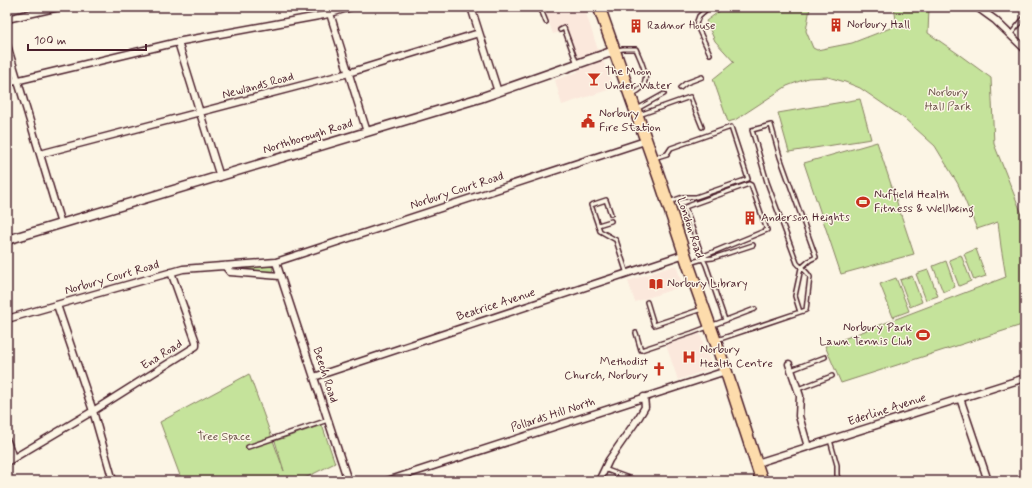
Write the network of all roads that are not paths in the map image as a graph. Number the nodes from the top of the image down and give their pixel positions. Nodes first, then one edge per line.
1 (59, 7) edge
2 (351, 7) edge
3 (471, 7) edge
4 (540, 7) edge
5 (599, 7) edge
6 (709, 7) edge
7 (977, 7) edge
8 (329, 10) edge
9 (1025, 17) edge
10 (7, 19) edge
11 (546, 22) dead end
12 (560, 30) dead end
13 (479, 33) junction
14 (1010, 35) junction
15 (178, 42) junction
16 (7, 45) edge
17 (1025, 49) edge
18 (614, 51) junction
19 (710, 54) dead end
20 (577, 64) junction
21 (349, 73) junction
22 (702, 77) dead end
23 (17, 80) junction
24 (7, 83) edge
25 (680, 88) dead end
26 (498, 92) junction
27 (630, 94) junction
28 (664, 94) dead end
29 (200, 112) junction
30 (637, 113) junction
31 (702, 127) dead end
32 (367, 132) junction
33 (645, 140) junction
34 (40, 154) junction
35 (652, 159) junction
36 (220, 176) junction
37 (668, 203) junction
38 (611, 214) dead end
39 (612, 221) dead end
40 (61, 224) junction
41 (598, 225) junction
42 (7, 240) edge
43 (753, 245) dead end
44 (686, 259) junction
45 (703, 259) junction
46 (276, 262) junction
47 (225, 266) junction
48 (801, 268) junction
49 (171, 272) junction
50 (627, 274) junction
51 (280, 276) junction
52 (647, 302) dead end
53 (57, 305) junction
54 (703, 308) junction
55 (755, 309) dead end
56 (800, 312) junction
57 (7, 319) edge
58 (725, 320) junction
59 (710, 325) junction
60 (636, 333) dead end
61 (715, 340) junction
62 (825, 357) dead end
63 (790, 367) joint
64 (726, 371) junction
65 (832, 376) dead end
66 (314, 378) junction
67 (1025, 378) edge
68 (798, 389) junction
69 (644, 397) junction
70 (960, 398) junction
71 (93, 411) junction
72 (328, 420) junction
73 (830, 440) junction
74 (7, 441) edge
75 (248, 447) dead end
76 (808, 447) junction
77 (13, 458) junction
78 (7, 462) edge
79 (757, 463) junction
80 (604, 469) junction
81 (663, 480) edge
82 (113, 481) edge
83 (348, 481) edge
84 (386, 481) edge
85 (599, 481) edge
86 (762, 481) edge
87 (839, 481) edge
88 (988, 481) edge

1 - 10 street
2 - 8 street
3 - 13 street
4 - 11 lane
5 - 18 highway, London Road
6 - 19 lane
7 - 14 street
8 - 15 street
8 - 21 street
9 - 14 lane
12 - 20 lane
13 - 21 street, Newlands Road
13 - 26 street
14 - 17 street
15 - 23 street
15 - 29 street
16 - 23 street
18 - 20 street, Northborough Road
18 - 27 highway, London Road
18 - 27 lane
20 - 26 street, Northborough Road
21 - 29 street, Newlands Road
21 - 32 street
22 - 25 lane
23 - 24 street
23 - 34 street
26 - 32 street, Northborough Road
27 - 30 highway, London Road
28 - 30 lane
29 - 34 street, Newlands Road
29 - 36 street
30 - 31 lane
30 - 33 highway, London Road
32 - 36 street, Northborough Road
33 - 35 highway, London Road
33 - 46 street, Norbury Court Road
34 - 40 street
35 - 37 highway, London Road
35 - 37 lane
36 - 40 street, Northborough Road
37 - 44 highway, London Road
38 - 41 lane
39 - 41 lane
40 - 42 street, Northborough Road
41 - 50 lane
43 - 45 lane
44 - 45 lane
44 - 50 street, Beatrice Avenue
44 - 54 highway, London Road
45 - 45 lane
45 - 58 lane
46 - 47 street, Norbury Court Road
46 - 51 street
47 - 49 street, Norbury Court Road
47 - 51 street, Norbury Court Road
48 - 48 lane
48 - 56 lane
48 - 56 lane
49 - 53 street, Norbury Court Road
49 - 71 street, Ena Road
50 - 66 street, Beatrice Avenue
51 - 66 street, Beech Road
52 - 54 lane
53 - 57 street, Norbury Court Road
53 - 71 street
54 - 59 highway, London Road
55 - 58 lane
56 - 61 lane
58 - 59 lane
59 - 60 lane
59 - 61 highway, London Road
61 - 64 highway, London Road
62 - 63 lane
63 - 68 street
64 - 69 street, Pollards Hill North
64 - 79 highway, London Road
65 - 68 lane
66 - 72 street, Beech Road
67 - 70 street, Ederline Avenue
68 - 76 street
69 - 80 street
69 - 84 street, Pollards Hill North
70 - 73 street, Ederline Avenue
70 - 88 street
71 - 77 street
71 - 82 street
72 - 75 lane
72 - 83 street, Beech Road
73 - 76 street, Ederline Avenue
73 - 87 lane
74 - 77 street
76 - 79 street, Ederline Avenue
77 - 78 street
79 - 86 highway, London Road
80 - 81 lane
80 - 85 street

